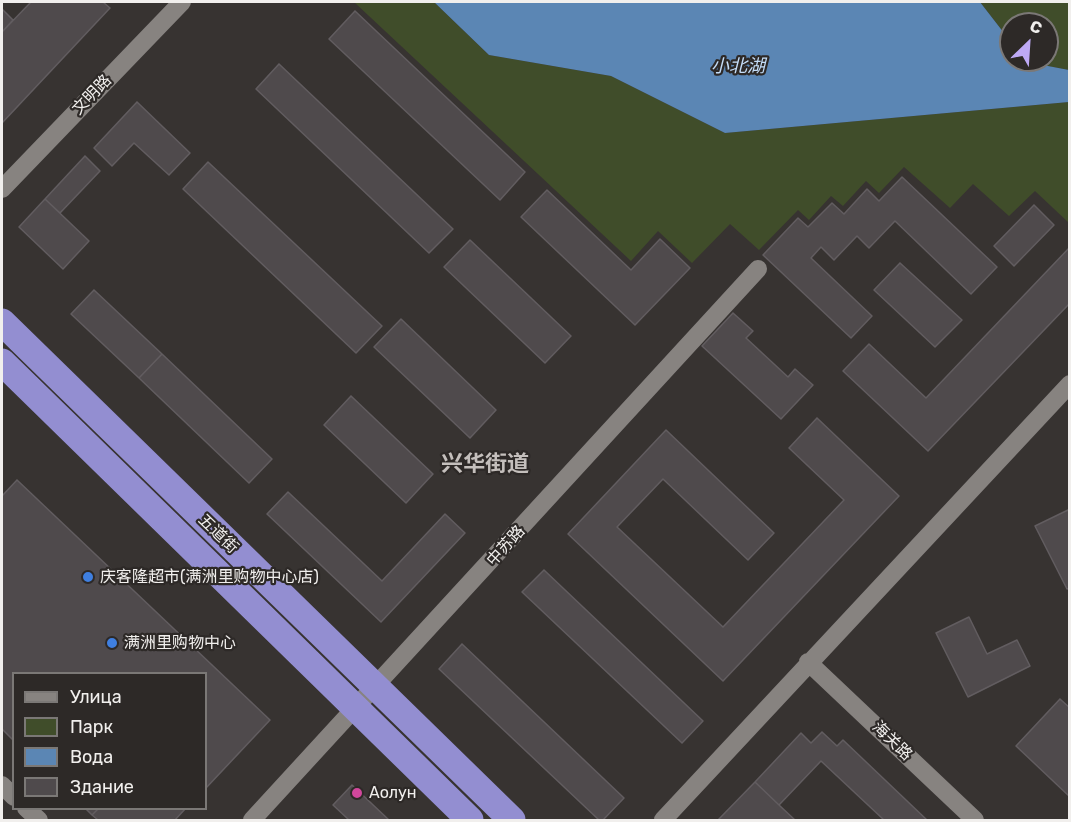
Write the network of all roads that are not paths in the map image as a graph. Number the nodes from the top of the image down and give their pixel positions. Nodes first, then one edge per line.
1 (182, 2) edge
2 (2, 189) edge
3 (758, 269) dead end
4 (2, 322) edge
5 (2, 362) edge
6 (1070, 384) edge
7 (808, 663) junction
8 (375, 688) junction
9 (355, 709) junction
10 (252, 820) edge
11 (470, 820) edge
12 (512, 820) edge
13 (663, 820) edge
14 (975, 820) edge

1 - 2 street, 文明路
3 - 8 street, 中苏路
4 - 8 highway, 五道街
5 - 9 highway, 五道街
6 - 7 street
7 - 13 street
7 - 14 street, 海关路
8 - 9 street, 中苏路
8 - 12 highway, 五道街
9 - 10 street, 中苏路
9 - 11 highway, 五道街

